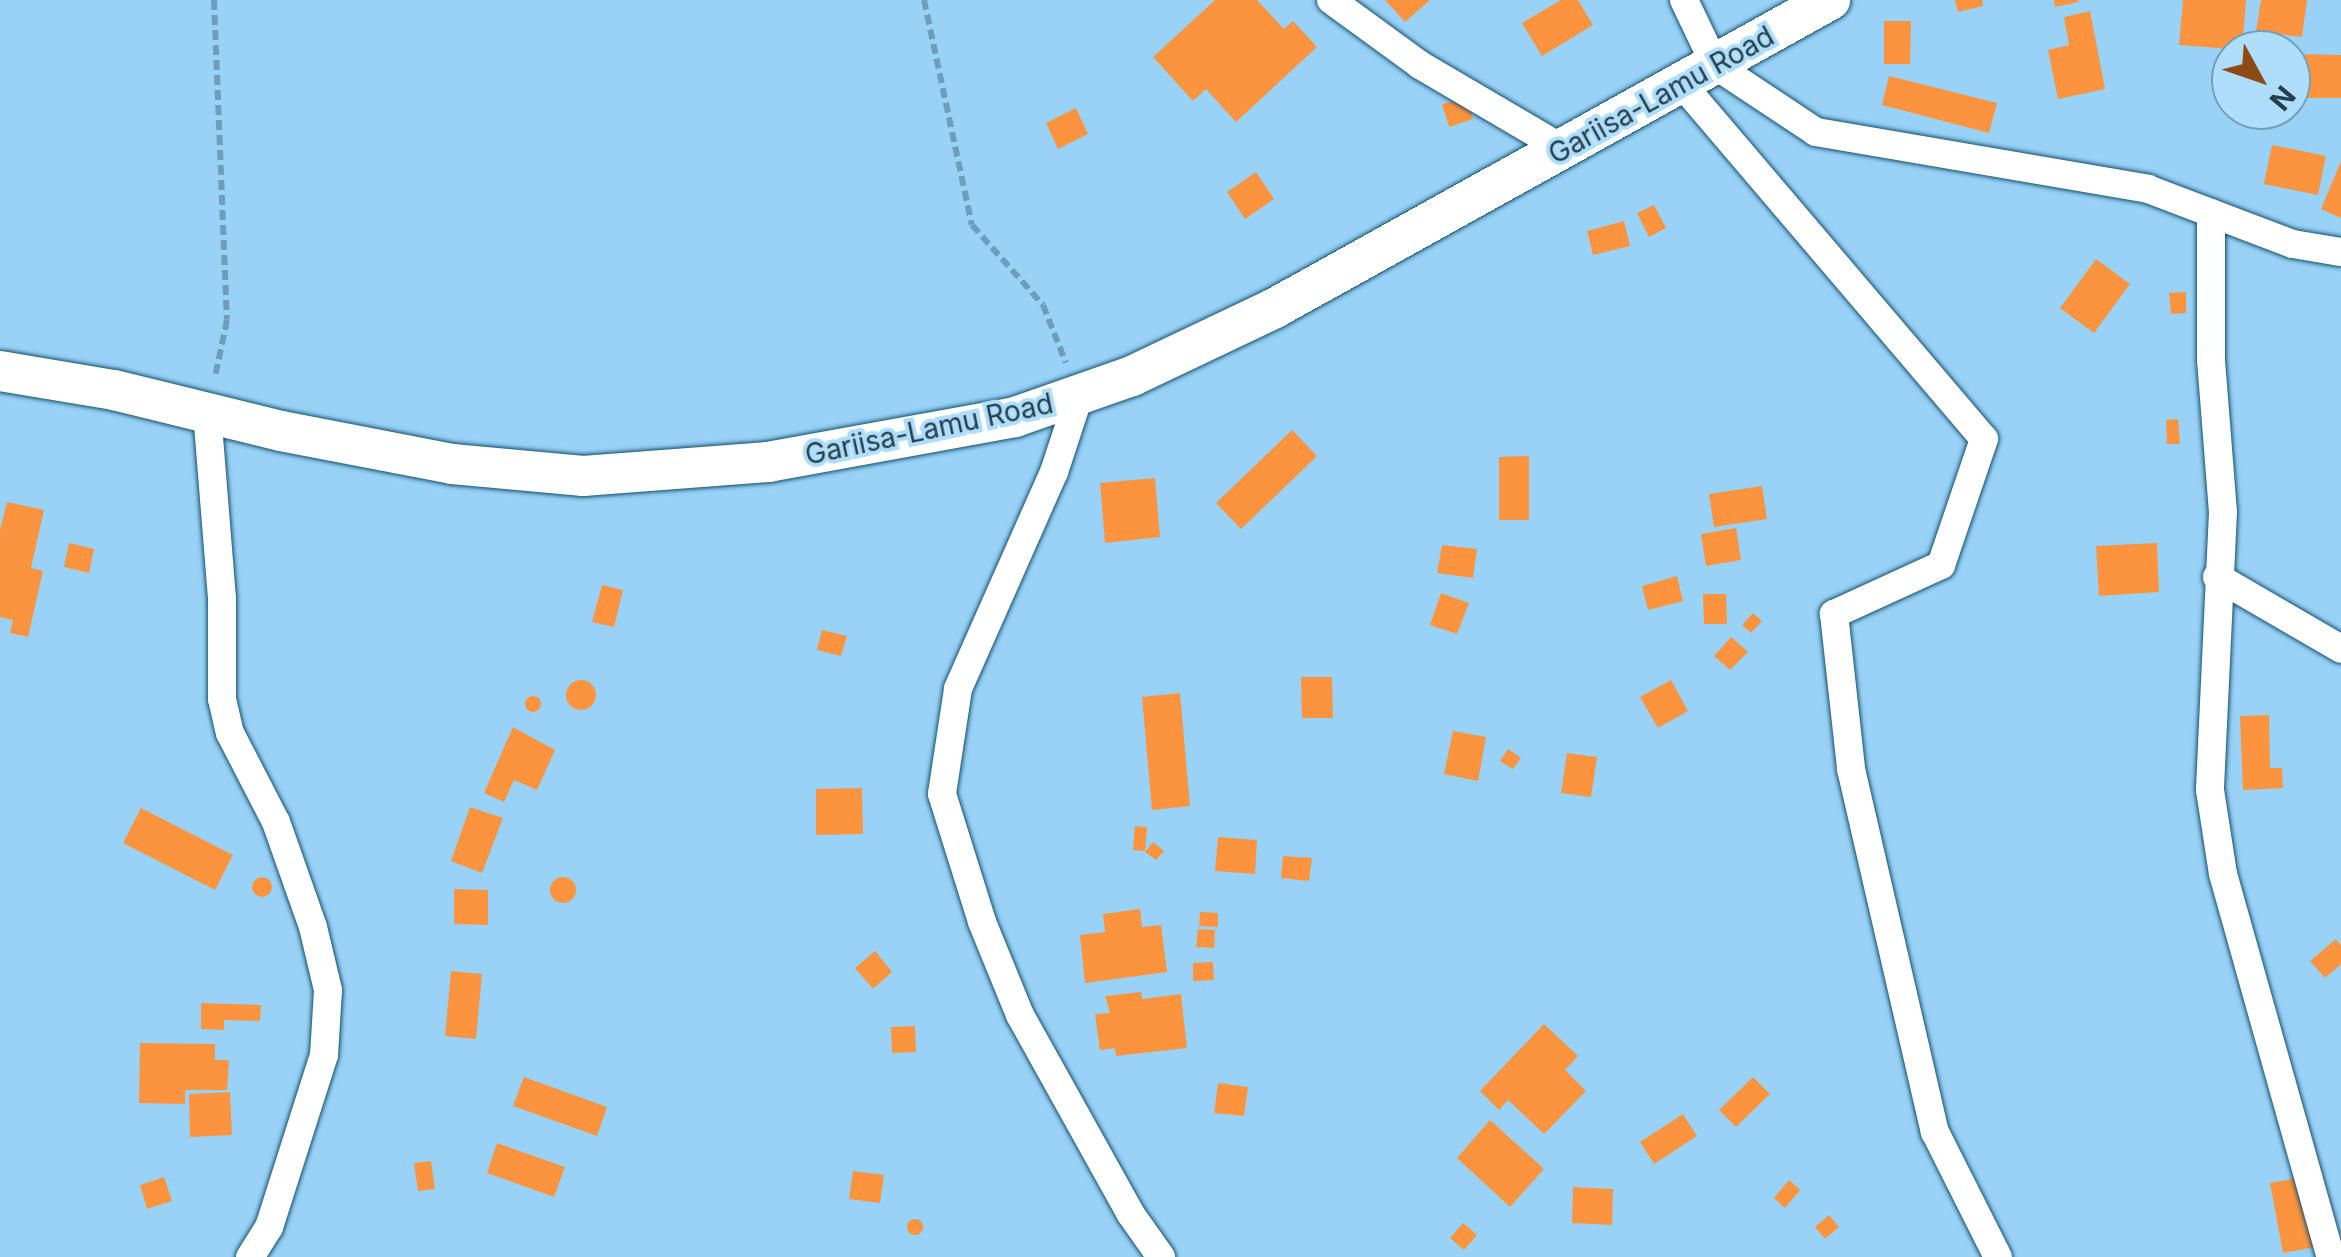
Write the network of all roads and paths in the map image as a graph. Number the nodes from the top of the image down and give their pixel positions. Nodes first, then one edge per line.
1 (214, 0) edge
2 (924, 0) edge
3 (1331, 0) edge
4 (1684, 0) edge
5 (1830, 0) edge
6 (1698, 74) junction
7 (1563, 149) junction
8 (2211, 212) junction
9 (2341, 252) edge
10 (0, 371) edge
11 (1079, 396) junction
12 (207, 412) junction
13 (2217, 577) junction
14 (2341, 649) edge
15 (250, 1257) edge
16 (1161, 1257) edge
17 (1998, 1257) edge
18 (2331, 1257) edge

1 - 12 path
2 - 11 path
3 - 7 street
4 - 6 street
5 - 6 street, Gariisa-Lamu Road
6 - 7 street, Gariisa-Lamu Road
6 - 8 street
6 - 17 street
7 - 11 street, Gariisa-Lamu Road
8 - 9 street
8 - 13 street
10 - 12 street, Gariisa-Lamu Road
11 - 12 street, Gariisa-Lamu Road
11 - 16 street
12 - 15 street
13 - 14 street
13 - 18 street

